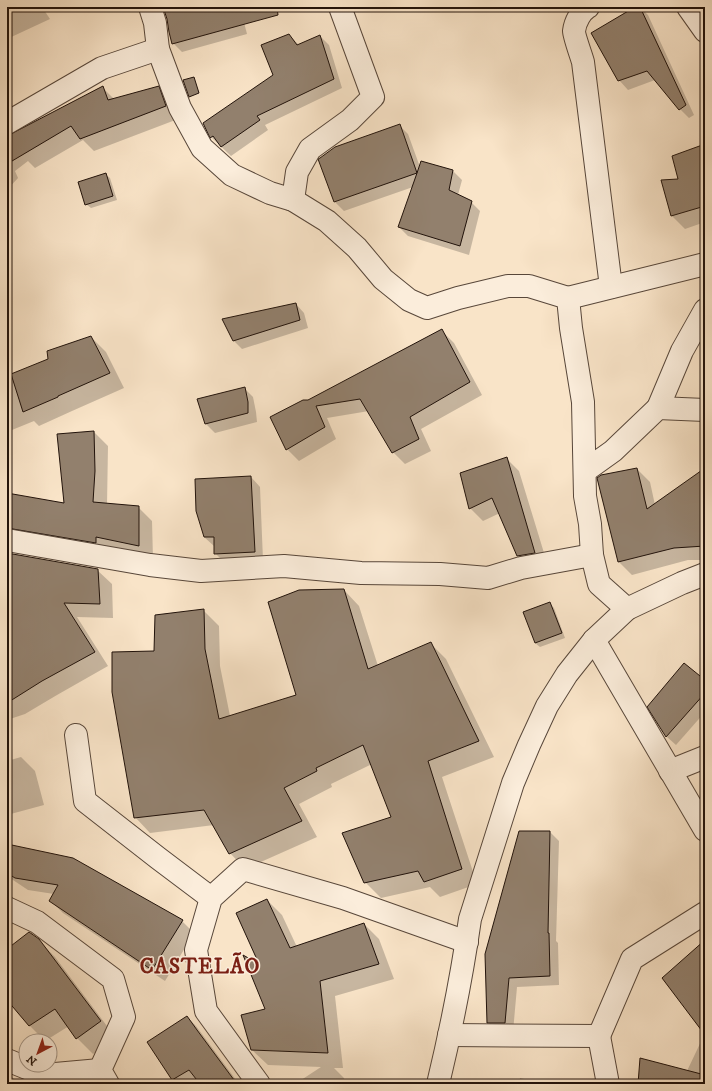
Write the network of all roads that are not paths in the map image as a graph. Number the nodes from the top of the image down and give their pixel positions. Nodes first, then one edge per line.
1 (150, 7) edge
2 (340, 7) edge
3 (588, 7) edge
4 (688, 7) edge
5 (705, 31) edge
6 (158, 49) junction
7 (7, 123) edge
8 (293, 200) junction
9 (705, 264) edge
10 (611, 287) junction
11 (568, 298) junction
12 (705, 310) edge
13 (658, 408) junction
14 (705, 410) edge
15 (585, 471) junction
16 (7, 540) edge
17 (592, 556) junction
18 (705, 574) edge
19 (626, 610) junction
20 (594, 640) junction
21 (76, 735) dead end
22 (705, 757) edge
23 (670, 771) junction
24 (705, 830) edge
25 (211, 898) junction
26 (7, 908) edge
27 (705, 913) edge
28 (467, 942) junction
29 (449, 1035) junction
30 (599, 1036) junction
31 (7, 1060) edge
32 (104, 1077) edge
33 (259, 1084) edge
34 (438, 1084) edge
35 (608, 1084) edge

1 - 6 street
2 - 8 street
3 - 10 street
4 - 5 street
6 - 7 street
6 - 8 street
8 - 11 street
9 - 10 street
10 - 11 street
11 - 15 street
12 - 13 street
13 - 14 street
13 - 15 street
15 - 17 street
16 - 17 street
17 - 19 street
18 - 19 street
19 - 20 street
20 - 23 street
20 - 28 street
21 - 25 street
22 - 23 street
23 - 24 street
25 - 28 street
25 - 33 street
26 - 32 street
27 - 30 street
28 - 29 street
29 - 30 street
29 - 34 street
30 - 35 street
31 - 32 street

